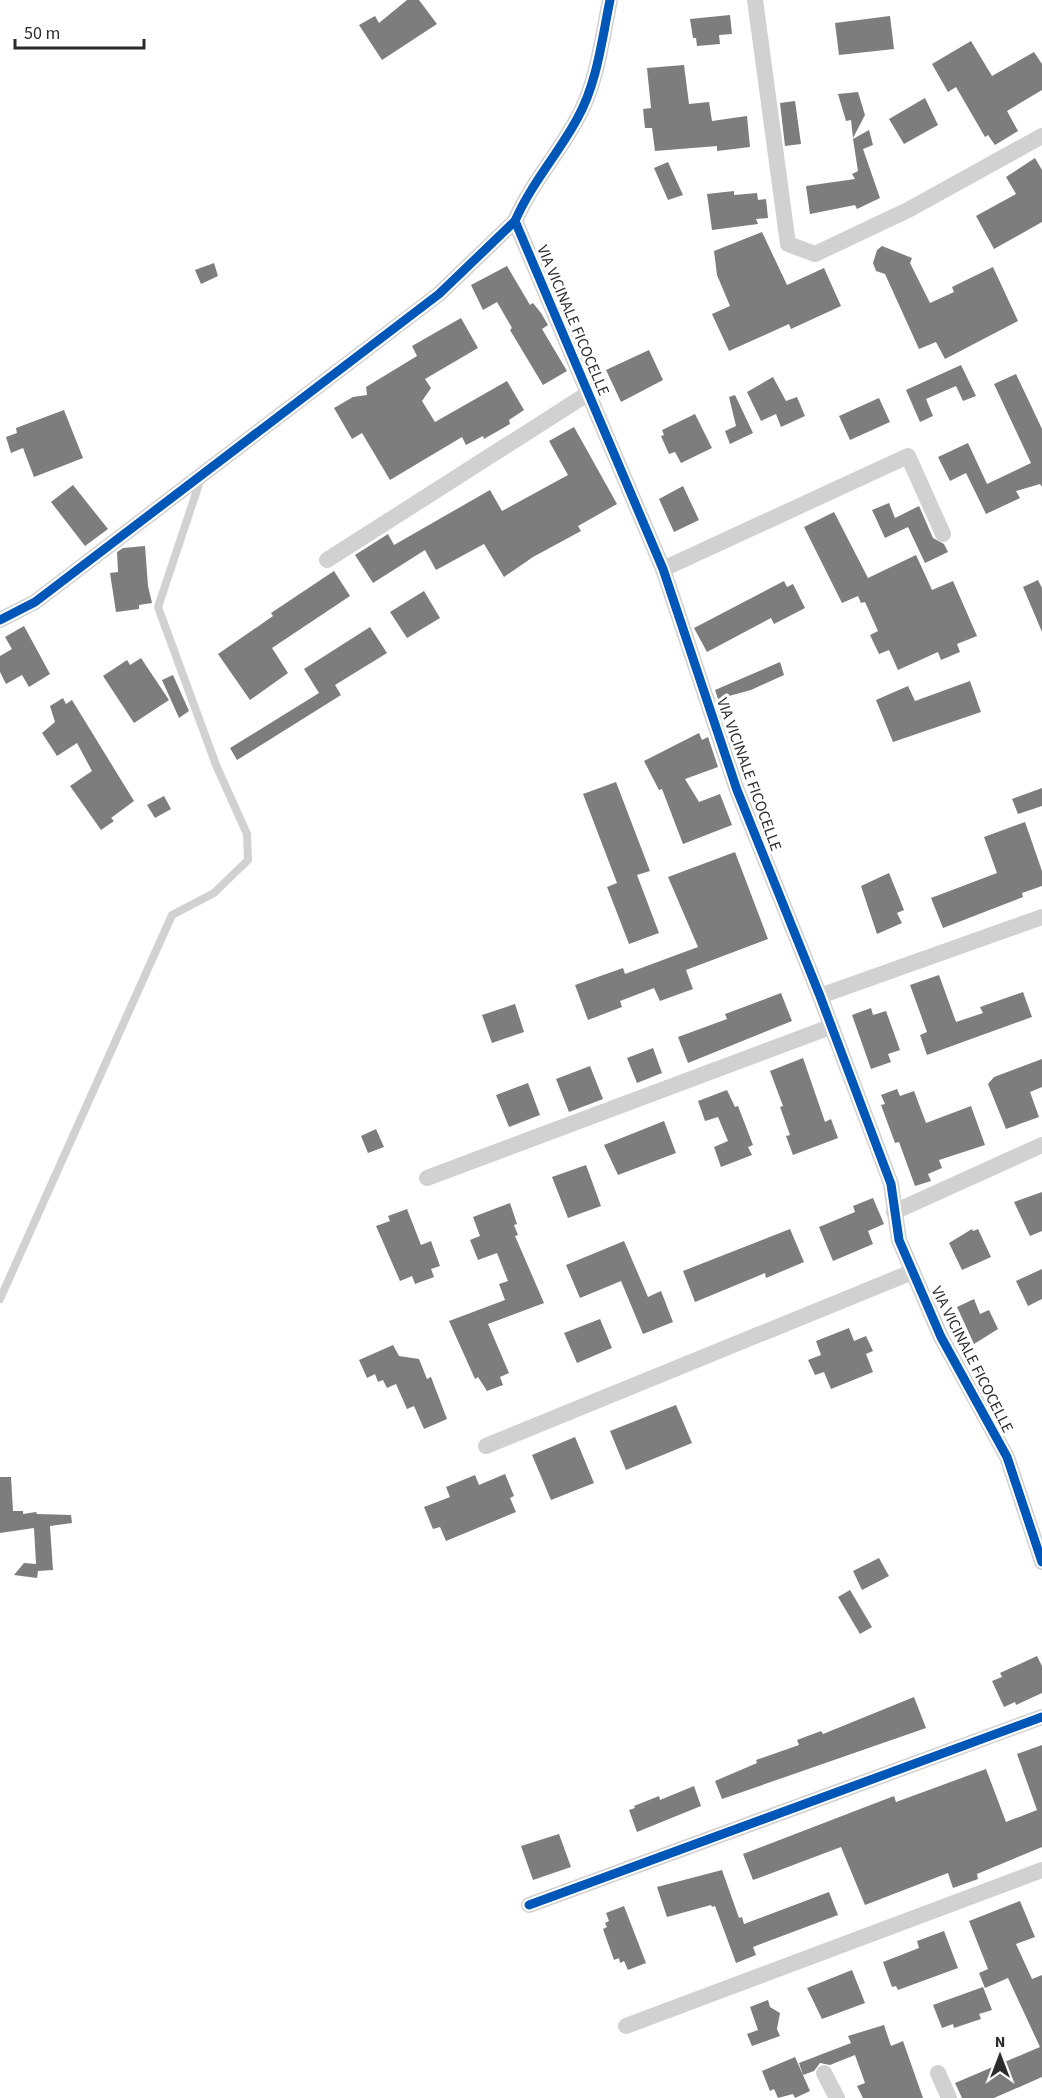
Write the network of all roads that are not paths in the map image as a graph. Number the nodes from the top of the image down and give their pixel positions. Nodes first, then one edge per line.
1 (610, 0) edge
2 (755, 0) edge
3 (1042, 136) edge
4 (515, 221) junction
5 (589, 393) junction
6 (202, 475) junction
7 (943, 534) dead end
8 (327, 560) dead end
9 (663, 569) junction
10 (0, 620) edge
11 (1042, 917) edge
12 (820, 996) junction
13 (830, 1027) junction
14 (1042, 1145) edge
15 (426, 1178) dead end
16 (894, 1212) junction
17 (912, 1272) junction
18 (0, 1299) edge
19 (486, 1446) dead end
20 (1042, 1562) edge
21 (1042, 1717) edge
22 (1042, 1870) edge
23 (529, 1905) dead end
24 (626, 2026) dead end
25 (824, 2073) dead end
26 (938, 2073) dead end
27 (837, 2098) edge
28 (949, 2098) edge

1 - 4 street
2 - 3 street
4 - 5 street, VIA VICINALE FICOCELLE
4 - 6 street
5 - 8 street
5 - 9 street, VIA VICINALE FICOCELLE
6 - 10 street
6 - 18 lane
7 - 9 street
9 - 12 street, VIA VICINALE FICOCELLE
11 - 12 street
12 - 13 street, VIA VICINALE FICOCELLE
13 - 15 street
13 - 16 street, VIA VICINALE FICOCELLE
14 - 16 street
16 - 17 street, VIA VICINALE FICOCELLE
17 - 19 street
17 - 20 street, VIA VICINALE FICOCELLE
21 - 23 street
22 - 24 street
25 - 27 street
26 - 28 street

